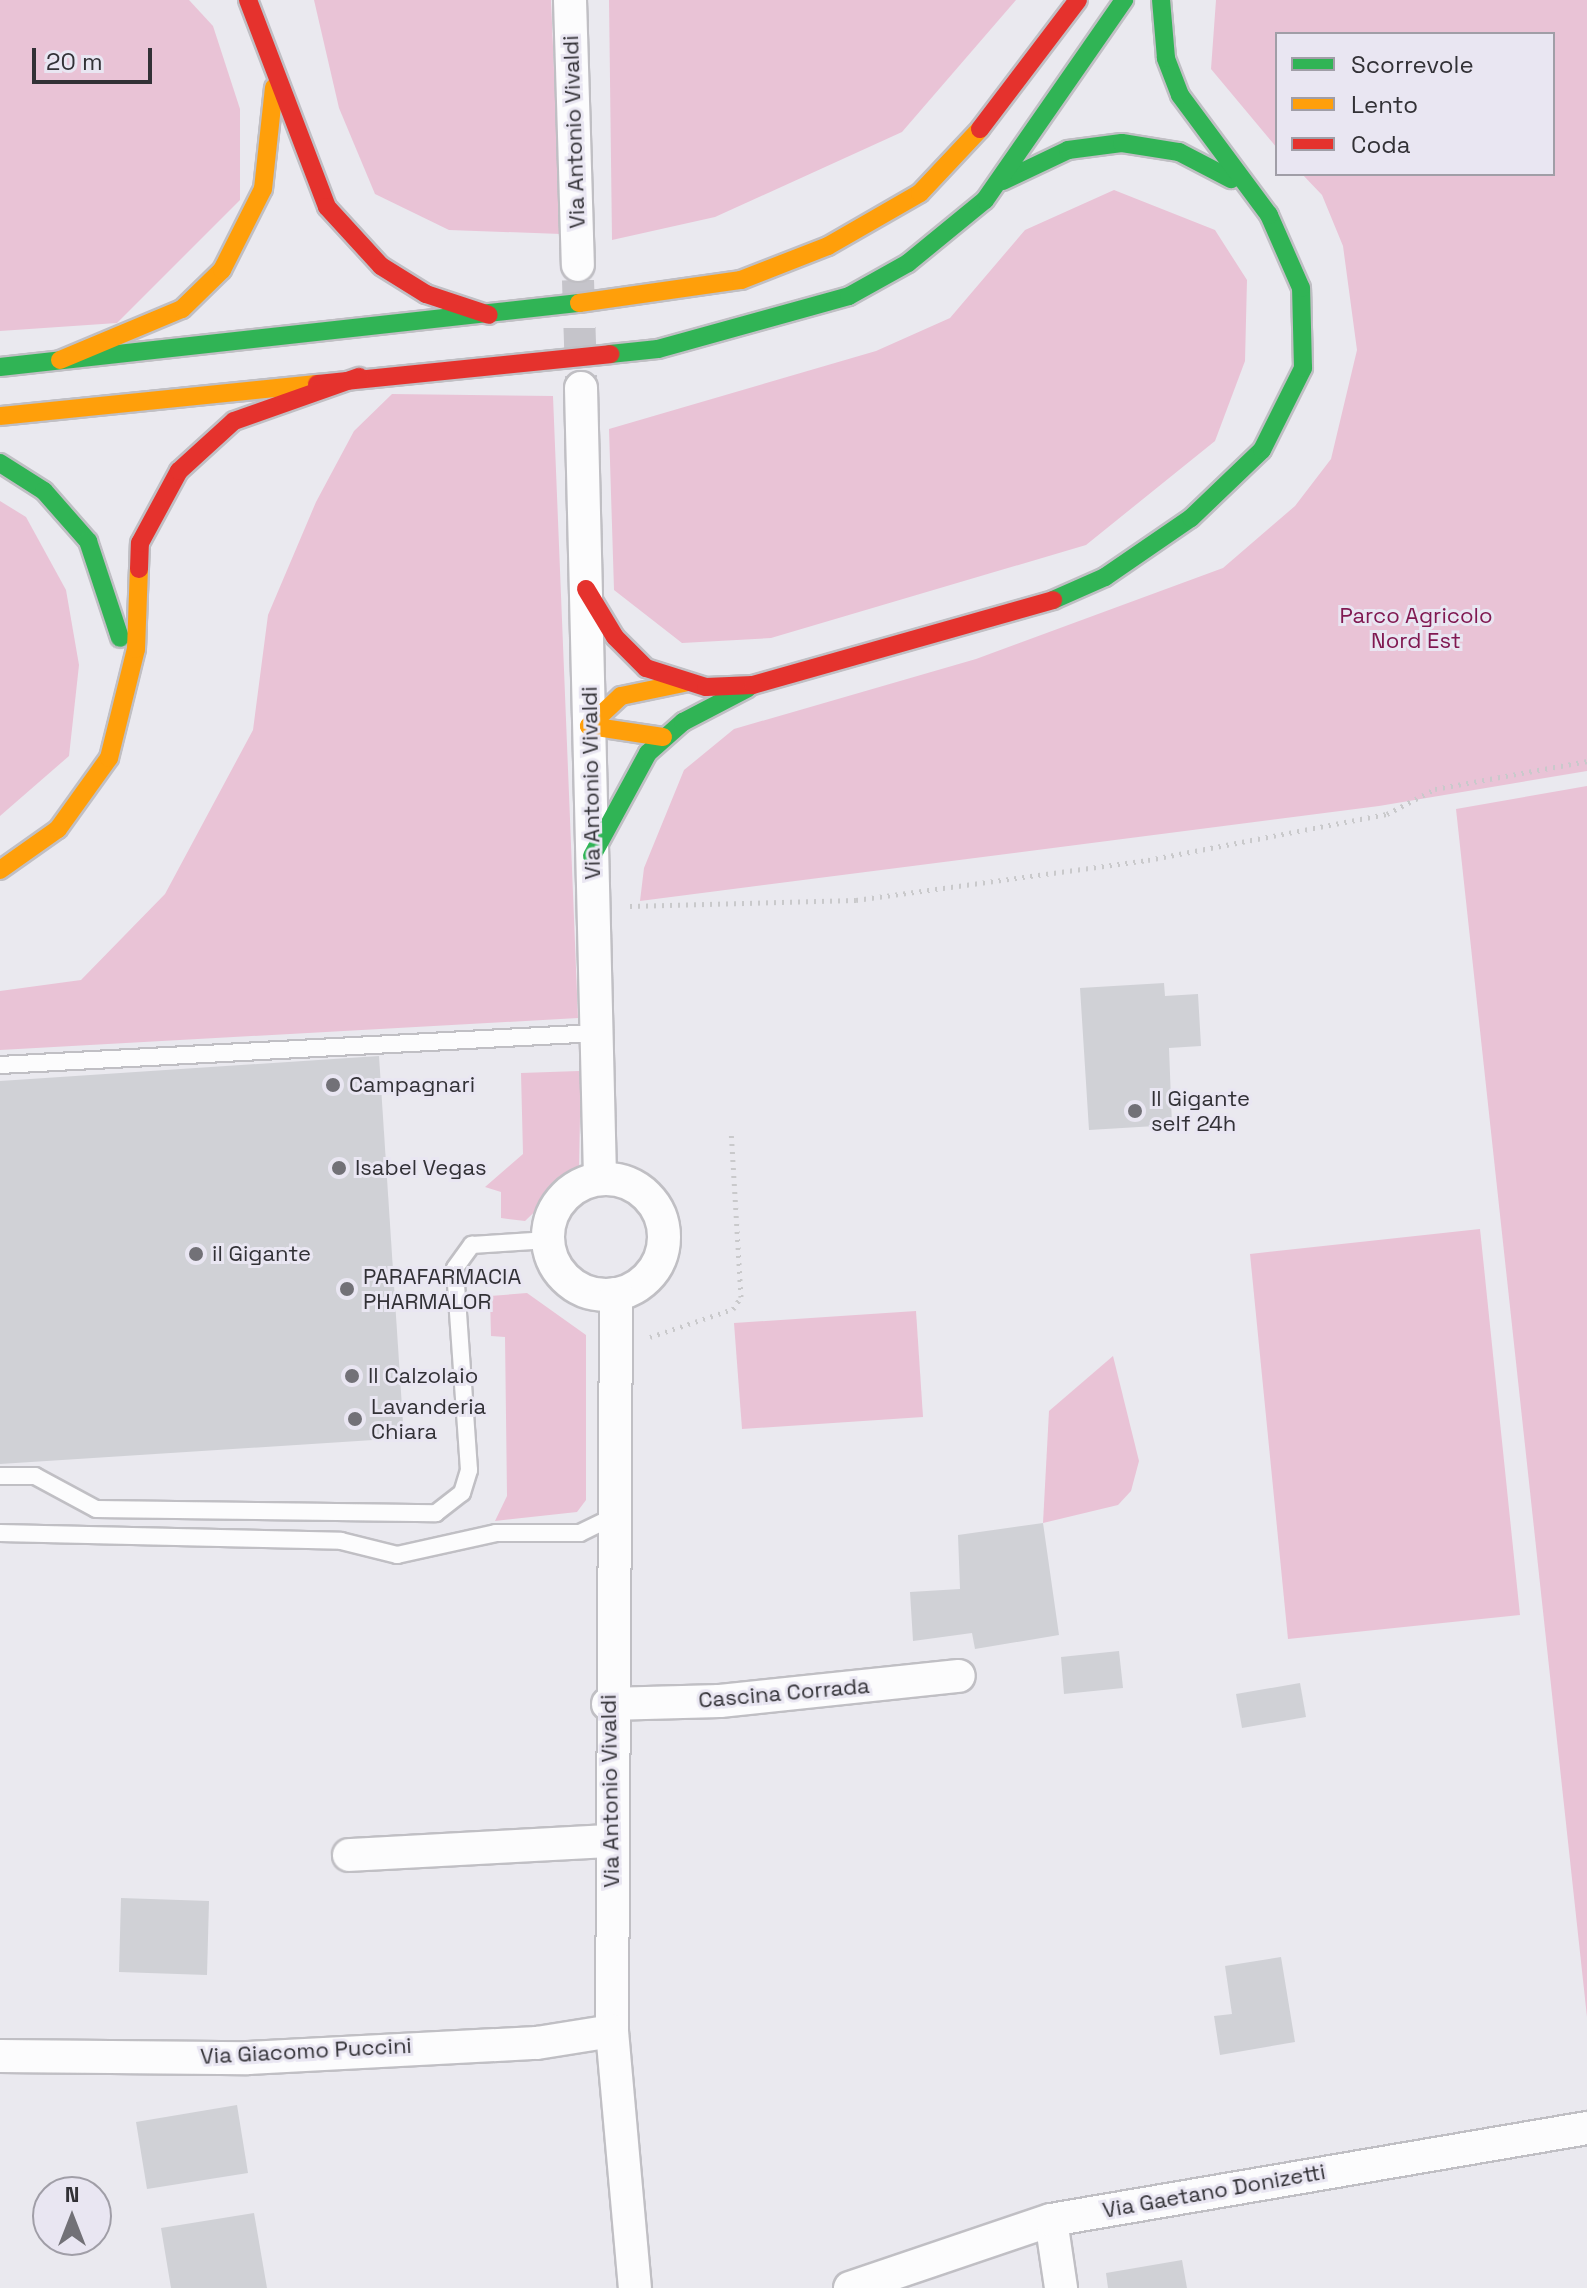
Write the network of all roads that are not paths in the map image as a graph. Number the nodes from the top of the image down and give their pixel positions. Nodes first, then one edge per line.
1 (248, 0) edge
2 (570, 0) edge
3 (1078, 0) edge
4 (1124, 0) edge
5 (1161, 0) edge
6 (276, 74) junction
7 (1001, 182) junction
8 (1243, 186) junction
9 (578, 265) tunnel mouth
10 (489, 315) junction
11 (60, 360) junction
12 (0, 367) edge
13 (359, 377) junction
14 (581, 388) tunnel mouth
15 (0, 416) edge
16 (0, 463) edge
17 (586, 589) junction
18 (684, 683) junction
19 (753, 685) junction
20 (128, 696) junction
21 (589, 726) junction
22 (663, 737) junction
23 (592, 856) junction
24 (0, 870) edge
25 (596, 1033) junction
26 (0, 1065) edge
27 (600, 1179) junction
28 (548, 1240) junction
29 (616, 1294) junction
30 (0, 1476) edge
31 (615, 1516) junction
32 (0, 1533) edge
33 (959, 1676) dead end
34 (608, 1704) junction
35 (611, 1841) junction
36 (349, 1855) dead end
37 (612, 2031) junction
38 (0, 2056) edge
39 (1587, 2128) edge
40 (1051, 2220) junction
41 (635, 2288) edge
42 (850, 2288) edge
43 (1061, 2288) edge

1 - 6 main road
2 - 9 street, Via Antonio Vivaldi
3 - 10 main road
4 - 7 main road
5 - 8 main road
6 - 10 main road
6 - 11 main road
7 - 8 main road
7 - 13 main road
8 - 19 main road
10 - 11 main road
11 - 12 main road
13 - 15 main road
13 - 20 main road
14 - 17 street, Via Antonio Vivaldi
16 - 20 main road
17 - 18 main road
17 - 21 street, Via Antonio Vivaldi
18 - 19 main road
18 - 21 main road
19 - 22 main road
20 - 24 main road
21 - 22 main road
21 - 23 street, Via Antonio Vivaldi
22 - 23 main road
23 - 25 street, Via Antonio Vivaldi
25 - 26 lane
25 - 27 street, Via Antonio Vivaldi
27 - 28 street
27 - 29 street
28 - 29 street
28 - 30 lane
29 - 31 street, Via Antonio Vivaldi
31 - 32 lane
31 - 34 street, Via Antonio Vivaldi
33 - 34 street, Cascina Corrada
34 - 35 street, Via Antonio Vivaldi
35 - 36 street
35 - 37 street, Via Antonio Vivaldi
37 - 38 street, Via Giacomo Puccini
37 - 41 street, Via Antonio Vivaldi
39 - 40 street, Via Gaetano Donizetti
40 - 42 street, Via Gaetano Donizetti
40 - 43 street

